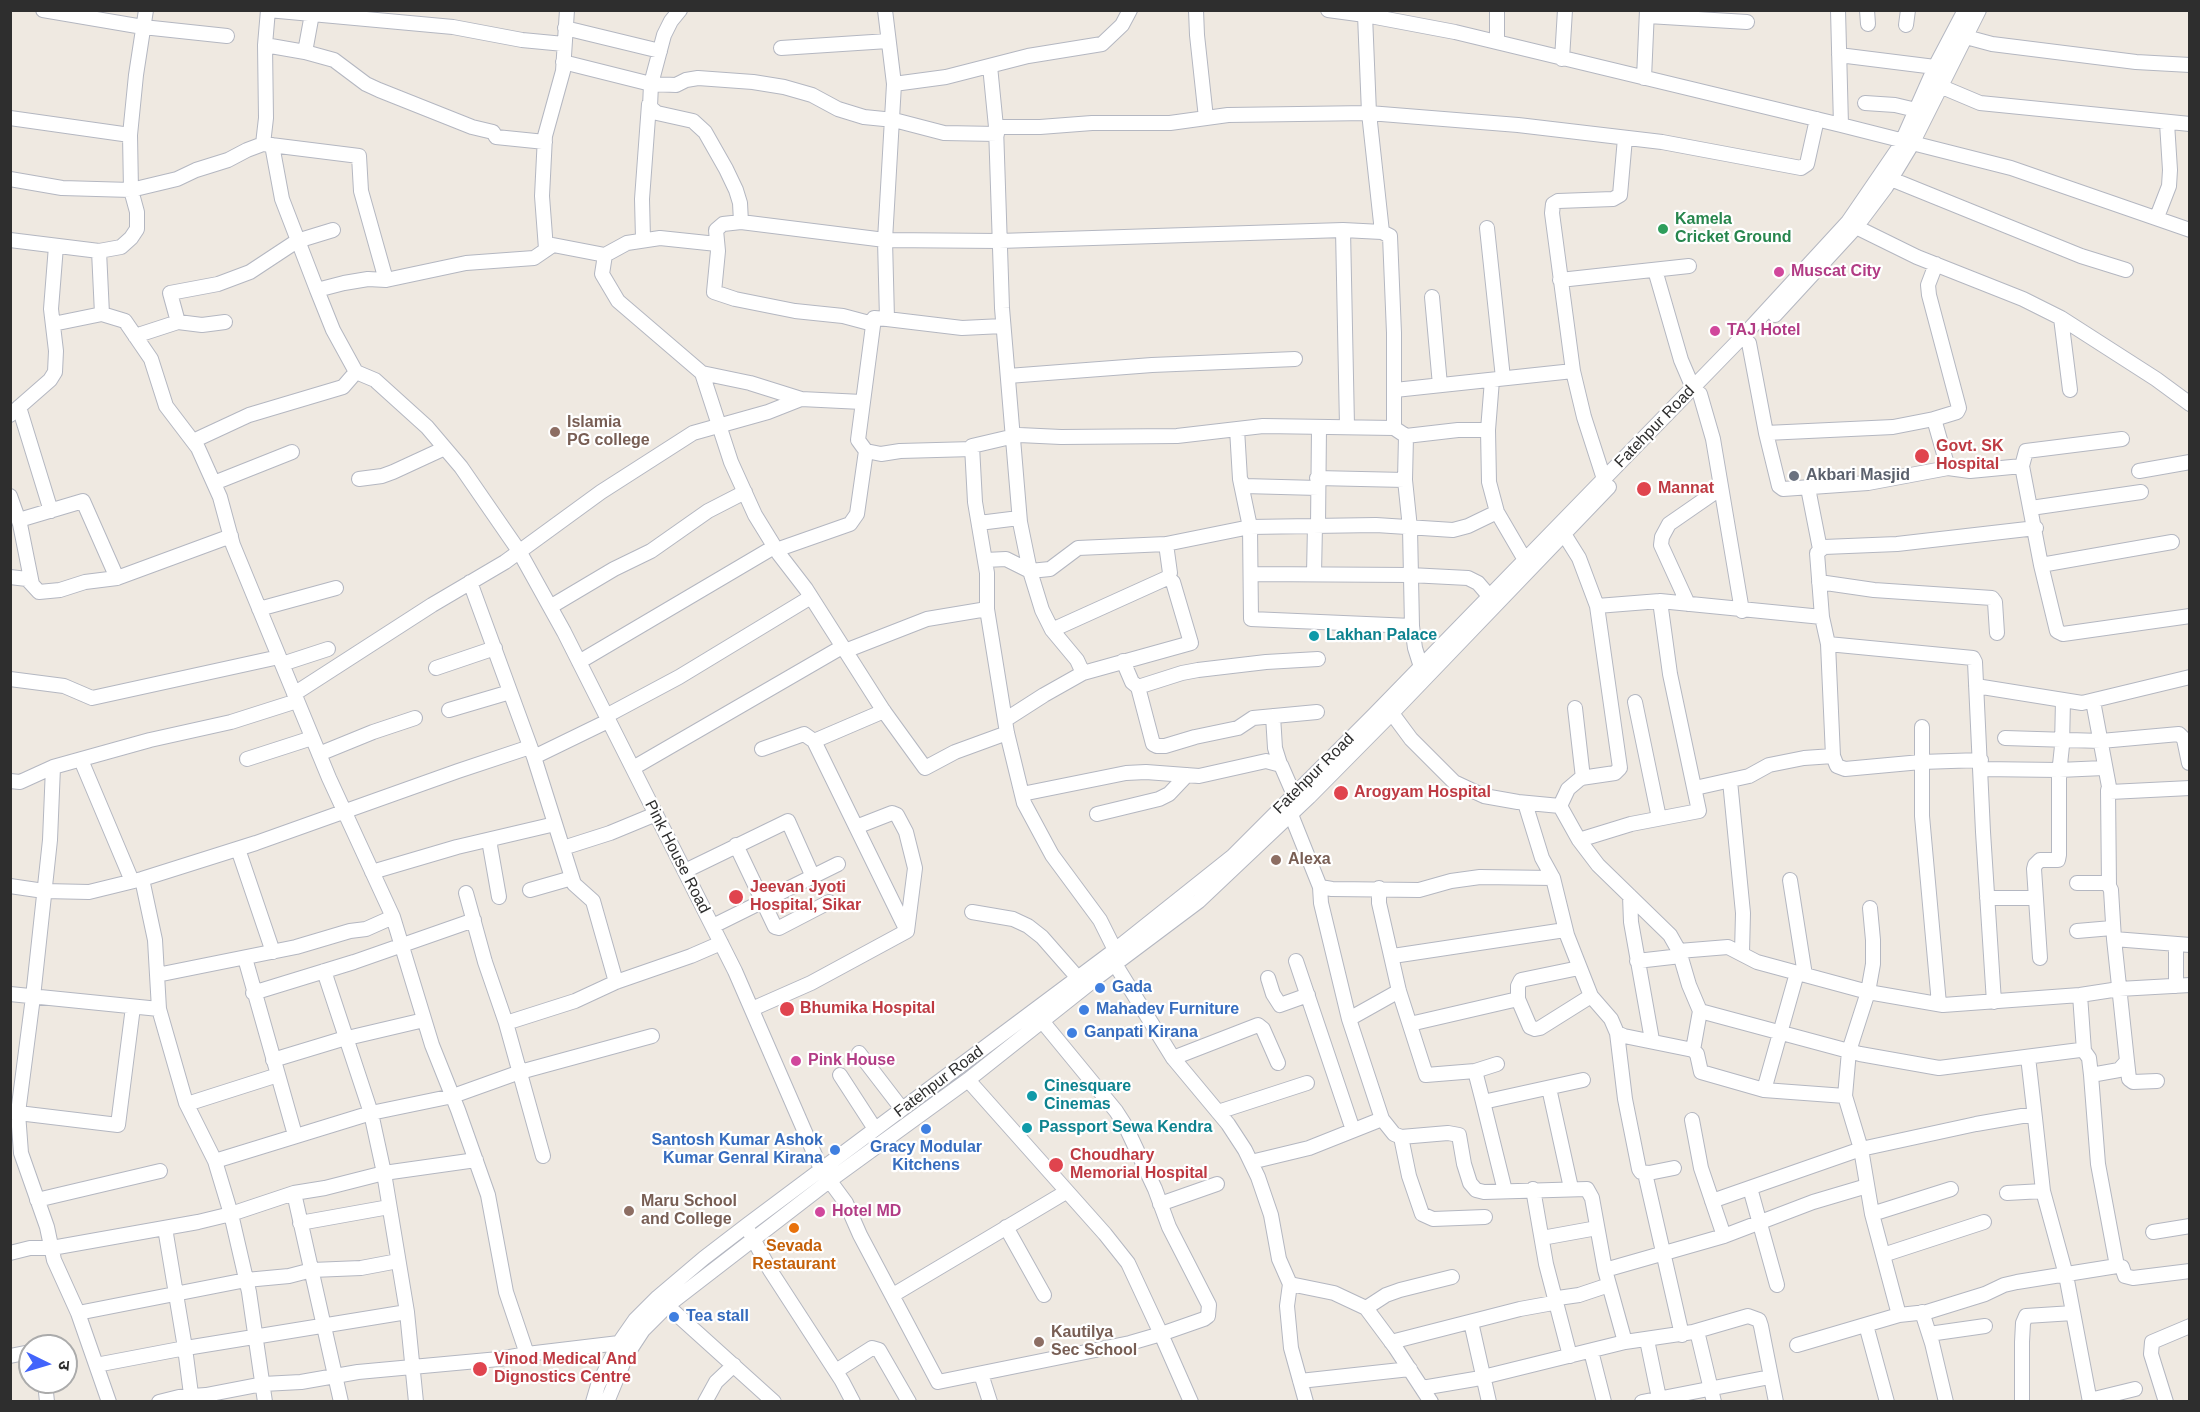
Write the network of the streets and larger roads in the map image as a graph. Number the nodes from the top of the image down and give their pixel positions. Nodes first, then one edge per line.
1 (43, 10) edge
2 (146, 10) edge
3 (567, 10) edge
4 (680, 10) edge
5 (885, 10) edge
6 (1130, 10) edge
7 (1196, 10) edge
8 (1328, 10) edge
9 (1497, 10) edge
10 (1565, 10) edge
11 (1838, 10) edge
12 (1908, 10) edge
13 (1965, 10) edge
14 (1979, 10) edge
15 (1349, 11) edge
16 (312, 14) junction
17 (1647, 14) edge
18 (369, 15) edge
19 (1365, 15) junction
20 (1747, 22) dead end
21 (1906, 25) dead end
22 (143, 27) junction
23 (566, 28) junction
24 (227, 36) dead end
25 (1966, 37) junction
26 (888, 41) junction
27 (1497, 42) junction
28 (564, 44) junction
29 (265, 45) junction
30 (782, 48) dead end
31 (660, 51) junction
32 (305, 52) junction
33 (1839, 55) junction
34 (1562, 59) junction
35 (563, 62) junction
36 (2190, 65) edge
37 (990, 66) junction
38 (1935, 67) junction
39 (1644, 78) junction
40 (651, 84) junction
41 (894, 84) junction
42 (1942, 87) junction
43 (1865, 103) dead end
44 (649, 104) junction
45 (1916, 110) junction
46 (1369, 113) junction
47 (10, 118) edge
48 (1206, 118) junction
49 (1817, 119) junction
50 (894, 120) junction
51 (2167, 123) junction
52 (2190, 124) edge
53 (1841, 125) junction
54 (996, 130) junction
55 (130, 135) junction
56 (1625, 138) junction
57 (545, 142) junction
58 (1907, 142) junction
59 (267, 145) junction
60 (10, 179) edge
61 (1891, 179) junction
62 (131, 190) junction
63 (2157, 217) junction
64 (741, 222) junction
65 (1856, 227) junction
66 (1487, 228) dead end
67 (333, 230) dead end
68 (1343, 230) junction
69 (2190, 230) edge
70 (1382, 232) junction
71 (643, 239) junction
72 (10, 240) edge
73 (885, 240) junction
74 (297, 241) junction
75 (999, 241) junction
76 (717, 244) junction
77 (56, 246) junction
78 (546, 249) junction
79 (99, 251) junction
80 (604, 255) junction
81 (1936, 264) junction
82 (1689, 266) dead end
83 (1655, 270) junction
84 (2126, 270) dead end
85 (386, 280) junction
86 (1560, 280) junction
87 (317, 290) junction
88 (1432, 297) dead end
89 (102, 314) junction
90 (2061, 318) junction
91 (178, 322) junction
92 (225, 322) dead end
93 (880, 322) junction
94 (53, 324) junction
95 (1004, 326) junction
96 (135, 336) junction
97 (1749, 343) junction
98 (1294, 359) dead end
99 (1573, 371) junction
100 (356, 372) junction
101 (702, 373) junction
102 (1008, 376) junction
103 (1497, 379) junction
104 (1440, 386) junction
105 (1395, 390) junction
106 (2070, 390) dead end
107 (1696, 391) junction
108 (801, 399) junction
109 (862, 402) junction
110 (2190, 404) edge
111 (15, 411) edge
112 (1934, 418) junction
113 (720, 425) junction
114 (1347, 426) junction
115 (1319, 428) junction
116 (1394, 428) junction
117 (1237, 429) junction
118 (1488, 430) junction
119 (1766, 433) junction
120 (1406, 436) junction
121 (1013, 437) junction
122 (2122, 439) dead end
123 (193, 441) junction
124 (445, 448) junction
125 (973, 449) junction
126 (866, 451) junction
127 (292, 452) dead end
128 (2190, 462) edge
129 (2022, 466) junction
130 (1948, 468) junction
131 (2139, 471) dead end
132 (359, 478) dead end
133 (1240, 479) junction
134 (1604, 479) junction
135 (1405, 480) junction
136 (214, 483) junction
137 (1318, 483) junction
138 (1721, 488) junction
139 (1808, 488) junction
140 (745, 492) junction
141 (2141, 492) dead end
142 (10, 496) edge
143 (2031, 508) junction
144 (1581, 509) junction
145 (51, 511) junction
146 (1497, 512) junction
147 (1020, 518) junction
148 (19, 520) junction
149 (979, 523) junction
150 (1316, 525) junction
151 (1250, 526) junction
152 (1410, 528) junction
153 (2036, 528) junction
154 (1564, 534) junction
155 (231, 536) junction
156 (2172, 542) dead end
157 (1166, 544) junction
158 (775, 548) junction
159 (1820, 549) junction
160 (519, 551) junction
161 (985, 560) junction
162 (1526, 560) junction
163 (2041, 565) junction
164 (1030, 571) junction
165 (1251, 574) junction
166 (1314, 574) junction
167 (1410, 575) junction
168 (10, 577) edge
169 (117, 578) junction
170 (1167, 578) junction
171 (470, 582) junction
172 (1819, 582) junction
173 (32, 584) junction
174 (336, 588) dead end
175 (811, 597) junction
176 (1490, 597) junction
177 (1660, 602) junction
178 (1688, 604) junction
179 (1597, 606) junction
180 (550, 607) junction
181 (259, 609) junction
182 (987, 609) junction
183 (1742, 611) junction
184 (2190, 616) edge
185 (1822, 617) junction
186 (1412, 626) junction
187 (1052, 630) junction
188 (1997, 633) dead end
189 (1828, 644) junction
190 (495, 648) junction
191 (328, 649) dead end
192 (843, 649) junction
193 (1318, 659) dead end
194 (280, 661) junction
195 (1123, 661) junction
196 (579, 662) junction
197 (1421, 667) junction
198 (436, 668) dead end
199 (1083, 673) junction
200 (2190, 677) edge
201 (10, 679) edge
202 (1976, 686) junction
203 (1138, 687) junction
204 (510, 692) junction
205 (295, 697) junction
206 (2064, 700) junction
207 (2093, 701) junction
208 (1635, 702) dead end
209 (1575, 708) dead end
210 (1389, 709) junction
211 (449, 710) dead end
212 (884, 711) junction
213 (1317, 712) dead end
214 (1273, 716) junction
215 (415, 718) dead end
216 (607, 719) junction
217 (1006, 727) junction
218 (1922, 727) dead end
219 (312, 738) junction
220 (2005, 738) dead end
221 (2062, 740) junction
222 (814, 741) junction
223 (2101, 741) junction
224 (762, 749) dead end
225 (532, 752) junction
226 (319, 754) junction
227 (1833, 756) junction
228 (247, 759) dead end
229 (81, 760) junction
230 (1921, 762) junction
231 (2190, 763) edge
232 (1280, 764) junction
233 (1981, 764) junction
234 (53, 767) junction
235 (633, 768) junction
236 (2104, 768) junction
237 (2059, 771) junction
238 (1187, 775) junction
239 (1584, 778) junction
240 (10, 781) edge
241 (1730, 781) junction
242 (1695, 788) junction
243 (2190, 788) edge
244 (2108, 790) junction
245 (1022, 794) junction
246 (1525, 803) junction
247 (1290, 804) junction
248 (1560, 806) junction
249 (344, 812) junction
250 (656, 814) junction
251 (1097, 814) dead end
252 (1659, 818) junction
253 (555, 824) junction
254 (856, 827) junction
255 (489, 840) junction
256 (1579, 840) junction
257 (736, 844) junction
258 (563, 848) junction
259 (238, 849) junction
260 (838, 864) dead end
261 (685, 871) junction
262 (372, 872) junction
263 (813, 877) junction
264 (572, 878) junction
265 (1553, 878) junction
266 (137, 880) junction
267 (1790, 880) dead end
268 (2077, 883) dead end
269 (10, 886) edge
270 (1320, 886) junction
271 (2109, 886) junction
272 (1379, 888) junction
273 (530, 890) dead end
274 (44, 891) junction
275 (466, 893) dead end
276 (1630, 896) junction
277 (499, 897) dead end
278 (1987, 898) junction
279 (2036, 898) junction
280 (763, 900) junction
281 (829, 902) dead end
282 (1870, 908) dead end
283 (972, 912) dead end
284 (393, 917) junction
285 (474, 920) junction
286 (712, 926) junction
287 (1565, 930) junction
288 (907, 931) junction
289 (2077, 931) dead end
290 (2113, 933) junction
291 (721, 943) junction
292 (401, 945) junction
293 (2183, 945) edge
294 (273, 952) junction
295 (1680, 953) junction
296 (1742, 953) junction
297 (1393, 956) junction
298 (1115, 957) junction
299 (245, 958) junction
300 (2040, 958) dead end
301 (1296, 961) dead end
302 (1637, 961) junction
303 (1579, 968) junction
304 (324, 971) junction
305 (1801, 974) junction
306 (157, 975) junction
307 (1078, 978) junction
308 (1268, 978) dead end
309 (616, 982) junction
310 (2183, 985) edge
311 (2119, 989) junction
312 (1399, 991) junction
313 (1868, 992) junction
314 (253, 993) junction
315 (10, 994) edge
316 (1308, 995) junction
317 (2080, 995) junction
318 (1591, 996) junction
319 (33, 997) junction
320 (1518, 999) junction
321 (1994, 1002) junction
322 (1939, 1004) junction
323 (133, 1007) junction
324 (159, 1009) junction
325 (752, 1009) junction
326 (1700, 1011) junction
327 (1349, 1019) junction
328 (424, 1020) junction
329 (1042, 1021) junction
330 (506, 1023) junction
331 (1410, 1024) junction
332 (1780, 1032) junction
333 (1617, 1033) junction
334 (652, 1036) dead end
335 (345, 1039) junction
336 (1652, 1040) junction
337 (1693, 1050) junction
338 (1849, 1051) junction
339 (2084, 1051) junction
340 (859, 1053) dead end
341 (2028, 1057) junction
342 (1173, 1058) junction
343 (273, 1060) junction
344 (2127, 1061) junction
345 (1278, 1063) dead end
346 (1497, 1064) dead end
347 (1475, 1071) junction
348 (520, 1072) junction
349 (278, 1075) junction
350 (840, 1075) dead end
351 (2091, 1075) junction
352 (968, 1080) junction
353 (1583, 1080) dead end
354 (2157, 1081) dead end
355 (1307, 1083) dead end
356 (1549, 1088) junction
357 (1764, 1090) junction
358 (453, 1096) junction
359 (1845, 1096) junction
360 (1483, 1102) junction
361 (187, 1104) junction
362 (902, 1109) junction
363 (14, 1112) edge
364 (1218, 1112) junction
365 (371, 1113) junction
366 (2035, 1118) junction
367 (1382, 1119) junction
368 (1692, 1120) dead end
369 (875, 1129) junction
370 (1353, 1130) junction
371 (295, 1135) junction
372 (1401, 1137) junction
373 (1861, 1149) junction
374 (543, 1156) dead end
375 (476, 1160) junction
376 (215, 1161) junction
377 (1251, 1162) junction
378 (1674, 1168) dead end
379 (160, 1171) dead end
380 (384, 1173) junction
381 (1645, 1173) junction
382 (825, 1175) junction
383 (1217, 1184) dead end
384 (1867, 1186) junction
385 (1571, 1188) junction
386 (1750, 1188) junction
387 (1533, 1189) junction
388 (1951, 1189) dead end
389 (1505, 1191) junction
390 (2043, 1191) junction
391 (294, 1192) junction
392 (1066, 1192) junction
393 (2007, 1192) dead end
394 (37, 1200) junction
395 (1712, 1201) junction
396 (1160, 1204) junction
397 (389, 1207) junction
398 (231, 1214) junction
399 (1872, 1214) junction
400 (1485, 1217) dead end
401 (1760, 1222) junction
402 (1984, 1222) dead end
403 (300, 1223) junction
404 (747, 1225) junction
405 (2190, 1226) edge
406 (1006, 1227) junction
407 (165, 1228) junction
408 (1598, 1228) junction
409 (2153, 1232) dead end
410 (1724, 1236) junction
411 (753, 1239) junction
412 (1542, 1239) junction
413 (52, 1248) junction
414 (10, 1253) edge
415 (1664, 1253) junction
416 (1883, 1255) junction
417 (398, 1261) junction
418 (2117, 1266) junction
419 (312, 1270) junction
420 (1605, 1270) junction
421 (2190, 1271) edge
422 (2066, 1275) junction
423 (1452, 1277) dead end
424 (246, 1280) junction
425 (1290, 1284) junction
426 (1610, 1285) junction
427 (1777, 1285) dead end
428 (175, 1295) junction
429 (892, 1295) junction
430 (1044, 1295) dead end
431 (662, 1302) junction
432 (1555, 1302) junction
433 (1366, 1308) junction
434 (407, 1312) junction
435 (1922, 1312) junction
436 (78, 1313) junction
437 (2073, 1313) junction
438 (1899, 1315) junction
439 (1471, 1322) junction
440 (324, 1325) junction
441 (1866, 1325) junction
442 (1985, 1326) dead end
443 (2190, 1326) edge
444 (1697, 1331) junction
445 (1161, 1334) junction
446 (1929, 1334) junction
447 (1682, 1335) junction
448 (256, 1337) junction
449 (1647, 1340) junction
450 (1391, 1341) junction
451 (1625, 1342) junction
452 (619, 1343) junction
453 (1797, 1345) dead end
454 (185, 1348) junction
455 (1591, 1351) junction
456 (527, 1353) junction
457 (1570, 1356) junction
458 (96, 1365) junction
459 (734, 1365) junction
460 (412, 1368) junction
461 (1410, 1369) junction
462 (836, 1371) junction
463 (981, 1374) junction
464 (336, 1377) junction
465 (1483, 1377) junction
466 (1770, 1377) junction
467 (1300, 1381) junction
468 (262, 1384) junction
469 (1422, 1388) junction
470 (2135, 1389) dead end
471 (1712, 1395) edge
472 (1659, 1398) junction
473 (1682, 1398) edge
474 (192, 1399) edge
475 (109, 1401) edge
476 (159, 1401) edge
477 (265, 1401) edge
478 (341, 1401) edge
479 (416, 1401) edge
480 (593, 1401) edge
481 (607, 1401) edge
482 (705, 1401) edge
483 (774, 1401) edge
484 (853, 1401) edge
485 (909, 1401) edge
486 (990, 1401) edge
487 (1191, 1401) edge
488 (1306, 1401) edge
489 (1431, 1401) edge
490 (1489, 1401) edge
491 (1604, 1401) edge
492 (1642, 1401) edge
493 (1776, 1401) edge
494 (1887, 1401) edge
495 (1946, 1401) edge
496 (2022, 1401) edge
497 (2090, 1401) edge
498 (2166, 1401) edge

1 - 22 street
2 - 22 street
3 - 23 street
4 - 31 street
5 - 26 street
6 - 37 street
7 - 48 street
8 - 15 street
9 - 27 street
10 - 34 street
11 - 33 street
12 - 21 street
13 - 38 street, Fatehpur Road
14 - 25 street
15 - 19 street
16 - 18 street
16 - 29 street
16 - 32 street
17 - 20 street
17 - 39 street
18 - 28 street
19 - 27 street
19 - 46 street
22 - 24 street
22 - 55 street
23 - 28 street
23 - 31 street
25 - 36 street
25 - 42 street
26 - 30 street
26 - 41 street
27 - 34 street
28 - 35 street
29 - 32 street
29 - 59 street
31 - 40 street
32 - 57 street
33 - 38 street
33 - 53 street
34 - 39 street
35 - 40 street
35 - 57 street
37 - 41 street
37 - 54 street
38 - 45 street, Fatehpur Road
39 - 49 street
40 - 44 street
40 - 50 street
41 - 50 street
42 - 51 street
42 - 58 street
43 - 45 street
44 - 64 street
44 - 71 street
45 - 58 street, Fatehpur Road
46 - 48 street
46 - 56 street
46 - 70 street
47 - 55 street
48 - 54 street
49 - 53 street
49 - 56 street
50 - 54 street
50 - 73 street
51 - 52 street
51 - 63 street
53 - 58 street
54 - 75 street
55 - 62 street
56 - 86 street
57 - 78 street
58 - 61 street
58 - 63 street
58 - 107 street, Fatehpur Road
59 - 62 street
59 - 74 street
59 - 85 street
60 - 62 street
61 - 65 street
61 - 84 street
62 - 79 street
63 - 69 street
64 - 73 street
64 - 76 street
65 - 81 street
65 - 97 street
66 - 103 street
67 - 74 street
68 - 70 street
68 - 75 street
68 - 114 street
70 - 105 street
71 - 76 street
71 - 80 street
72 - 77 street
73 - 75 street
73 - 93 street
74 - 87 street
74 - 91 street
75 - 95 street
76 - 93 street
77 - 79 street
77 - 94 street
78 - 80 street
78 - 85 street
79 - 89 street
80 - 101 street
81 - 90 street
81 - 112 street
82 - 83 street
83 - 86 street
83 - 107 street
85 - 87 street
86 - 99 street
87 - 100 street
88 - 104 street
89 - 94 street
89 - 96 street
90 - 106 street
90 - 110 street
91 - 92 street
91 - 96 street
93 - 95 street
93 - 109 street
94 - 111 street
95 - 102 street
96 - 123 street
97 - 107 street
97 - 119 street
98 - 102 street
99 - 103 street
99 - 134 street
100 - 123 street
100 - 124 street, Pink House Road
101 - 108 street
101 - 113 street
102 - 121 street
103 - 104 street
103 - 118 street
104 - 105 street
105 - 116 street
107 - 134 street, Fatehpur Road
107 - 138 street
107 - 144 street
108 - 109 street
108 - 113 street
109 - 126 street
111 - 145 street
112 - 119 street
112 - 130 street
113 - 140 street
113 - 160 street
114 - 115 street
114 - 116 street
115 - 117 street
115 - 137 street
116 - 120 street
117 - 121 street
117 - 133 street
118 - 120 street
118 - 146 street
119 - 139 street
120 - 135 street
121 - 125 street
121 - 147 street
122 - 129 street
123 - 136 street
124 - 132 street
124 - 160 street, Pink House Road
125 - 126 street
125 - 149 street
126 - 158 street
127 - 136 street
128 - 131 street
129 - 130 street
129 - 143 street
130 - 139 street
133 - 137 street
133 - 151 street
134 - 144 street, Fatehpur Road
135 - 137 street
135 - 152 street
136 - 155 street
137 - 150 street
138 - 178 street
138 - 183 street
139 - 159 street
140 - 158 street
140 - 180 street
141 - 143 street
142 - 148 street
143 - 153 street
144 - 154 street
144 - 162 street, Fatehpur Road
145 - 148 street
145 - 169 street
146 - 152 street
146 - 162 street
147 - 149 street
147 - 164 street
148 - 173 street
149 - 161 street
150 - 151 street
150 - 152 street
150 - 166 street
151 - 157 street
151 - 165 street
152 - 167 street
153 - 159 street
153 - 163 street
154 - 179 street
154 - 210 street
155 - 169 street
155 - 181 street
156 - 163 street
157 - 164 street
157 - 170 street
158 - 175 street
158 - 196 street
159 - 172 street
160 - 171 street
160 - 180 street, Pink House Road
161 - 164 street
161 - 182 street
162 - 176 street, Fatehpur Road
163 - 184 street
164 - 187 street
165 - 166 street
165 - 186 street
166 - 167 street
167 - 176 street
167 - 186 street
168 - 173 street
169 - 173 street
170 - 187 street
170 - 195 street
171 - 190 street
171 - 205 street
172 - 185 street
172 - 188 street
174 - 181 street
175 - 192 street
175 - 216 street
176 - 197 street, Fatehpur Road
177 - 178 street
177 - 179 street
177 - 242 street
178 - 183 street
179 - 239 street
180 - 196 street, Pink House Road
181 - 194 street
182 - 192 street
182 - 217 street
183 - 185 street
185 - 189 street
186 - 197 street
187 - 199 street
189 - 202 street
189 - 227 street
190 - 198 street
190 - 204 street
191 - 194 street
192 - 212 street
192 - 235 street
193 - 203 street
194 - 201 street
194 - 205 street
195 - 199 street
195 - 203 street
196 - 216 street, Pink House Road
197 - 210 street, Fatehpur Road
199 - 217 street
200 - 207 street
202 - 206 street
202 - 233 street
203 - 214 street
204 - 211 street
204 - 225 street
205 - 219 street
205 - 229 street
206 - 207 street
206 - 221 street
207 - 223 street
208 - 252 street
209 - 239 street
210 - 246 street
210 - 247 street, Fatehpur Road
210 - 247 street
212 - 217 street
212 - 222 street
213 - 214 street
214 - 232 street
215 - 226 street
216 - 225 street
216 - 235 street, Pink House Road
217 - 245 street
218 - 230 street
219 - 226 street
219 - 228 street
220 - 221 street
221 - 223 street
221 - 237 street
222 - 224 street
222 - 254 street
223 - 231 street
223 - 236 street
225 - 249 street
225 - 253 street
226 - 249 street
227 - 230 street
227 - 241 street
229 - 234 street
229 - 266 street
230 - 233 street
230 - 322 street
232 - 238 street
232 - 247 street
233 - 237 street
233 - 278 street
234 - 240 street
234 - 274 street
235 - 250 street, Pink House Road
236 - 237 street
236 - 244 street
237 - 279 street
238 - 245 street
238 - 251 street
239 - 248 street
241 - 242 street
241 - 296 street
242 - 252 street
243 - 244 street
244 - 271 street
245 - 298 street
246 - 248 street
246 - 265 street
247 - 270 street
247 - 298 street, Fatehpur Road
248 - 256 street
249 - 259 street
249 - 262 street
250 - 258 street
250 - 261 street, Pink House Road
252 - 256 street
253 - 255 street
253 - 258 street
254 - 288 street
254 - 288 street
255 - 262 street
255 - 277 street
256 - 276 street
257 - 261 street
257 - 263 street
257 - 280 street
258 - 264 street
259 - 266 street
259 - 294 street
260 - 263 street
261 - 286 street, Pink House Road
262 - 284 street
263 - 280 street
264 - 273 street
264 - 309 street
265 - 272 street
265 - 287 street
266 - 274 street
266 - 306 street
267 - 305 street
268 - 271 street
269 - 274 street
270 - 272 street
270 - 327 street
271 - 290 street
272 - 297 street
274 - 319 street
275 - 285 street
276 - 295 street
276 - 302 street
278 - 279 street
278 - 321 street
279 - 300 street
280 - 281 street
280 - 286 street
282 - 313 street
283 - 307 street
284 - 292 street
284 - 294 street
285 - 292 street
285 - 330 street
286 - 291 street, Pink House Road
287 - 297 street
287 - 303 street
288 - 325 street
289 - 290 street
290 - 293 street
290 - 311 street
291 - 309 street
291 - 325 street, Pink House Road
292 - 304 street
292 - 328 street
293 - 310 street
294 - 299 street
295 - 296 street
295 - 302 street
295 - 326 street
296 - 305 street
297 - 312 street
298 - 307 street, Fatehpur Road
298 - 329 street
298 - 342 street
299 - 306 street
299 - 314 street
301 - 316 street
302 - 336 street
303 - 318 street
303 - 320 street
304 - 314 street
304 - 335 street
305 - 313 street
305 - 332 street
306 - 324 street
307 - 362 street, Fatehpur Road
308 - 316 street
309 - 330 street
310 - 311 street
311 - 317 street
311 - 344 street
312 - 327 street
312 - 331 street
313 - 322 street
313 - 338 street
314 - 343 street
315 - 319 street
316 - 370 street
317 - 321 street
317 - 339 street
318 - 320 street
318 - 333 street
319 - 323 street
319 - 363 street
320 - 331 street
321 - 322 street
323 - 324 street
323 - 363 street
324 - 361 street
325 - 382 street, Pink House Road
326 - 332 street
326 - 337 street
327 - 367 street
328 - 335 street
328 - 358 street
329 - 352 street
329 - 396 street
330 - 348 street
331 - 347 street
332 - 338 street
332 - 357 street
333 - 336 street
333 - 381 street
334 - 348 street
335 - 343 street
335 - 365 street
336 - 337 street
337 - 357 street
338 - 341 street
338 - 359 street
339 - 341 street
339 - 351 street
340 - 362 street
341 - 366 street
342 - 345 street
342 - 364 street
343 - 349 street
344 - 351 street
344 - 354 street
346 - 347 street
347 - 360 street
348 - 358 street
348 - 374 street
349 - 361 street
349 - 371 street
350 - 369 street
351 - 418 street
352 - 382 street
352 - 392 street
353 - 356 street
355 - 364 street
356 - 360 street
356 - 385 street
357 - 359 street
358 - 365 street
358 - 375 street
359 - 373 street
360 - 389 street
361 - 376 street
362 - 369 street, Fatehpur Road
363 - 394 street
364 - 377 street
365 - 371 street
365 - 380 street
366 - 373 street
366 - 390 street
367 - 370 street
367 - 372 street
368 - 395 street
369 - 382 street, Fatehpur Road
370 - 377 street
371 - 376 street
372 - 389 street
372 - 400 street
373 - 384 street
373 - 386 street
375 - 380 street
375 - 456 street
376 - 398 street
377 - 425 street
378 - 381 street
379 - 394 street
380 - 391 street
380 - 397 street
381 - 415 street
382 - 404 street, Fatehpur Road
382 - 411 street
382 - 429 street, Pink House Road
383 - 396 street
384 - 399 street
384 - 401 street
385 - 387 street
385 - 408 street
386 - 395 street
386 - 401 street
387 - 389 street
387 - 412 street
388 - 399 street
390 - 393 street
390 - 422 street
391 - 398 street
391 - 403 street
392 - 406 street
392 - 445 street
394 - 413 street
395 - 410 street
396 - 445 street
397 - 403 street
397 - 417 street
398 - 407 street
398 - 424 street
399 - 416 street
401 - 410 street
401 - 427 street
402 - 416 street
403 - 419 street
404 - 411 street
404 - 431 street, Fatehpur Road
405 - 409 street
406 - 429 street
406 - 430 street
407 - 413 street
407 - 428 street
408 - 412 street
408 - 420 street
410 - 415 street
411 - 431 street
411 - 462 street
412 - 432 street
413 - 414 street
413 - 436 street
415 - 420 street
415 - 447 street
416 - 438 street
417 - 419 street
417 - 434 street
418 - 421 street
418 - 422 street
419 - 424 street
419 - 440 street
420 - 426 street
422 - 435 street
422 - 437 street
423 - 433 street
424 - 428 street
424 - 448 street
425 - 433 street
425 - 467 street
426 - 432 street
426 - 451 street
428 - 436 street
428 - 454 street
429 - 463 street, Pink House Road
431 - 452 street, Fatehpur Road
431 - 459 street
431 - 481 street
432 - 439 street
432 - 457 street
433 - 450 street
434 - 440 street
434 - 460 street
435 - 438 street
435 - 446 street
436 - 458 street
437 - 496 street
437 - 497 street
438 - 441 street
439 - 450 street
439 - 465 street
440 - 448 street
440 - 464 street
441 - 453 street
441 - 494 street
442 - 446 street
443 - 498 street
444 - 447 street
444 - 466 street
444 - 471 street
445 - 463 street
445 - 487 street
446 - 495 street
447 - 449 street
448 - 454 street
448 - 468 street
449 - 451 street
449 - 472 street
450 - 461 street
451 - 455 street
452 - 456 street
452 - 480 street, Fatehpur Road
454 - 458 street
454 - 474 street
455 - 457 street
455 - 491 street
456 - 460 street
457 - 465 street
458 - 475 street
459 - 482 street
459 - 483 street
460 - 464 street
460 - 479 street
461 - 467 street
461 - 469 street
462 - 484 street
462 - 485 street
463 - 486 street
464 - 468 street
464 - 478 street
465 - 469 street
465 - 490 street
466 - 471 street
466 - 493 street
467 - 488 street
468 - 474 street
468 - 477 street
469 - 489 street
470 - 497 street
471 - 473 street
472 - 473 street
472 - 492 street
474 - 476 street

